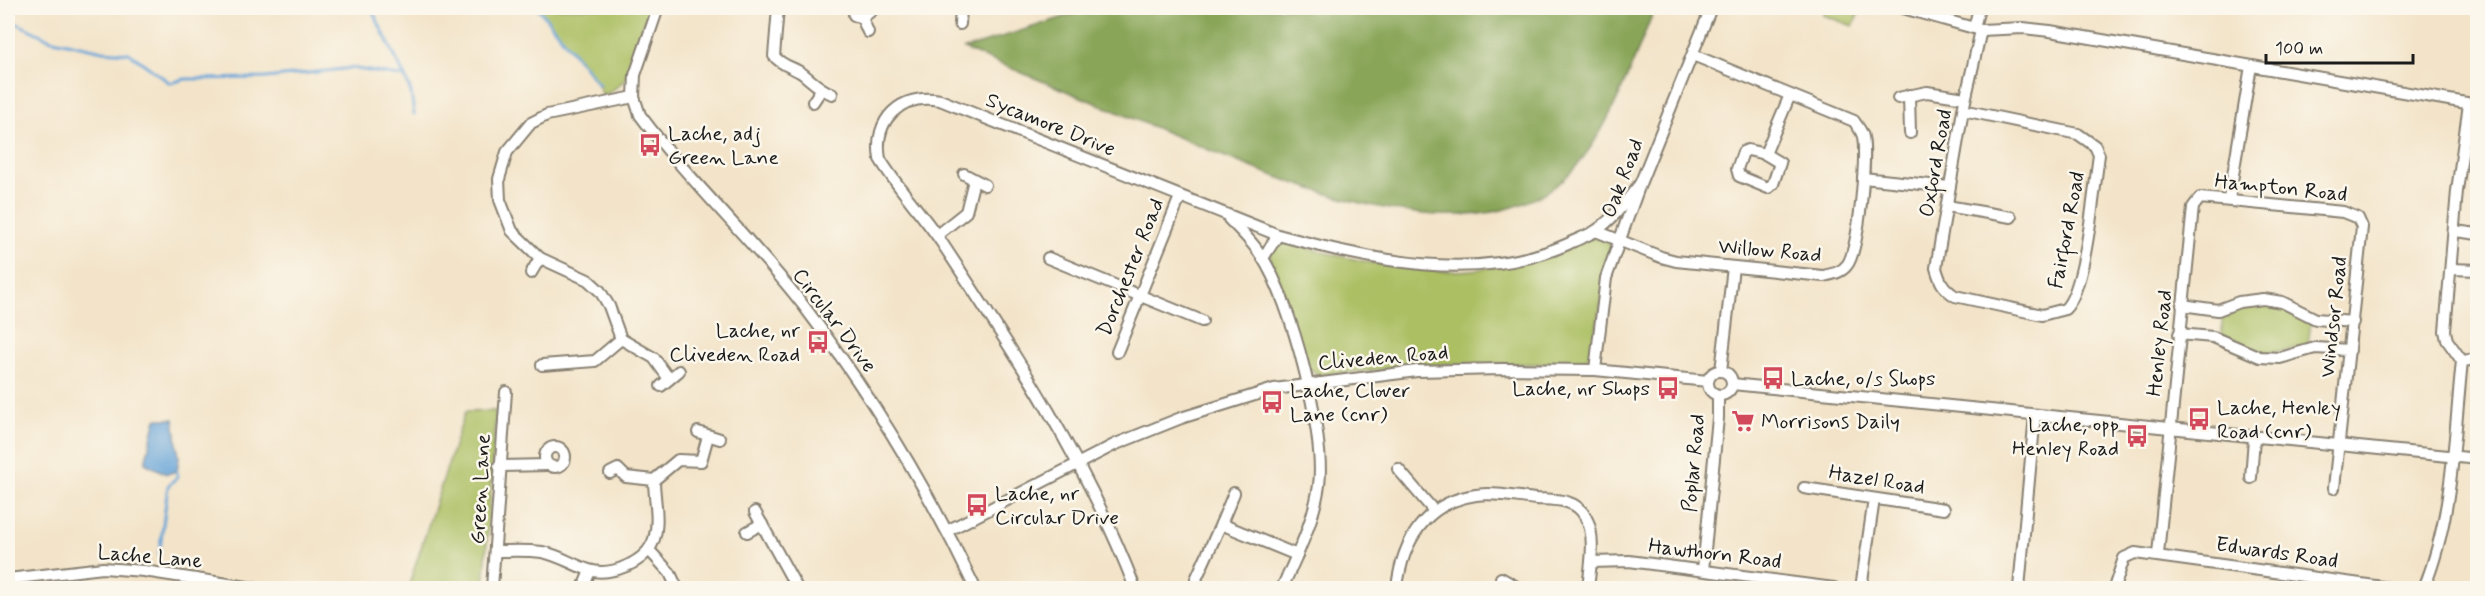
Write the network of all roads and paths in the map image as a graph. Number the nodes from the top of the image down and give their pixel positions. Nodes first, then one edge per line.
1 (658, 8) edge
2 (778, 8) edge
3 (875, 8) edge
4 (960, 8) edge
5 (1711, 8) edge
6 (1903, 8) edge
7 (1979, 8) edge
8 (960, 24) dead end
9 (1978, 29) junction
10 (868, 32) dead end
11 (1693, 55) junction
12 (2252, 66) junction
13 (1790, 95) junction
14 (1910, 95) junction
15 (634, 97) junction
16 (1898, 98) dead end
17 (1965, 98) junction
18 (813, 102) dead end
19 (2473, 105) edge
20 (1963, 110) junction
21 (1910, 133) dead end
22 (1765, 154) dead end
23 (964, 174) dead end
24 (1863, 178) junction
25 (974, 180) junction
26 (1640, 184) junction
27 (985, 185) dead end
28 (1949, 187) junction
29 (1180, 197) junction
30 (2229, 199) junction
31 (1947, 206) junction
32 (2193, 207) joint
33 (1224, 215) junction
34 (2011, 217) dead end
35 (2362, 227) joint
36 (1596, 231) junction
37 (2455, 231) junction
38 (2478, 234) edge
39 (937, 235) junction
40 (1278, 235) junction
41 (1618, 241) junction
42 (540, 258) junction
43 (1048, 258) dead end
44 (1263, 258) junction
45 (1733, 267) junction
46 (2451, 268) junction
47 (2478, 270) edge
48 (531, 273) dead end
49 (1140, 294) junction
50 (1955, 296) joint
51 (2182, 305) junction
52 (1202, 321) dead end
53 (2353, 322) junction
54 (2179, 334) junction
55 (621, 339) junction
56 (2350, 350) junction
57 (1117, 352) dead end
58 (2478, 359) edge
59 (2462, 361) junction
60 (542, 365) dead end
61 (1595, 370) junction
62 (679, 371) dead end
63 (1721, 371) junction
64 (1708, 381) junction
65 (1307, 383) junction
66 (1732, 384) junction
67 (506, 392) dead end
68 (1718, 395) junction
69 (2035, 415) junction
70 (2170, 428) junction
71 (2254, 438) junction
72 (720, 439) dead end
73 (2339, 446) junction
74 (2452, 457) junction
75 (2478, 459) edge
76 (1077, 464) junction
77 (548, 465) dead end
78 (499, 466) junction
79 (617, 467) dead end
80 (1398, 469) dead end
81 (2251, 478) dead end
82 (654, 480) junction
83 (1804, 488) dead end
84 (2334, 488) dead end
85 (1234, 493) dead end
86 (1874, 499) junction
87 (1944, 509) dead end
88 (1434, 511) junction
89 (755, 512) dead end
90 (762, 524) junction
91 (1221, 524) junction
92 (947, 531) junction
93 (747, 532) dead end
94 (496, 550) junction
95 (649, 550) junction
96 (2158, 554) junction
97 (1297, 555) junction
98 (1591, 562) junction
99 (1703, 570) junction
100 (590, 571) junction
101 (8, 579) edge
102 (254, 588) edge
103 (492, 588) edge
104 (583, 588) edge
105 (677, 588) edge
106 (797, 588) edge
107 (975, 588) edge
108 (1135, 588) edge
109 (1197, 588) edge
110 (1282, 588) edge
111 (1397, 588) edge
112 (1588, 588) edge
113 (1834, 588) edge
114 (1861, 588) edge
115 (2019, 588) edge
116 (2114, 588) edge
117 (2390, 588) edge
118 (2424, 588) edge

1 - 15 street
2 - 18 street
3 - 10 street
4 - 8 street
5 - 11 street, Oak Road
6 - 9 street
7 - 9 street, Oxford Road
9 - 12 street
9 - 17 street, Oxford Road
11 - 13 street, Willow Road
11 - 26 street, Oak Road
12 - 19 street
12 - 30 street
13 - 22 street
13 - 24 street, Willow Road
14 - 16 street
14 - 17 street
14 - 21 street
15 - 42 street
15 - 92 street, Circular Drive
17 - 20 street, Oxford Road
19 - 37 street
20 - 28 street, Oxford Road
20 - 50 street, Fairford Road
23 - 25 street
24 - 28 street
24 - 45 street, Willow Road
25 - 27 street
25 - 39 street
26 - 36 street, Sycamore Drive
26 - 41 street, Oak Road
28 - 31 street, Oxford Road
29 - 33 street, Sycamore Drive
29 - 39 street, Sycamore Drive
29 - 49 street, Dorchester Road
30 - 32 street, Hampton Road
30 - 35 street, Hampton Road
31 - 34 street
31 - 50 street, Oxford Road
32 - 51 street, Henley Road
33 - 40 street, Sycamore Drive
33 - 44 street
35 - 53 street, Windsor Road
36 - 40 street, Sycamore Drive
36 - 41 street
37 - 38 street
37 - 46 street
39 - 76 street, Sycamore Drive
40 - 44 street
41 - 45 street, Willow Road
41 - 61 street, Oak Road
42 - 48 street
42 - 55 street
43 - 49 street
44 - 65 street
45 - 63 street
46 - 47 street
46 - 59 street
49 - 52 street
49 - 57 street, Dorchester Road
51 - 53 street
51 - 54 street, Henley Road
53 - 56 street, Windsor Road
54 - 56 street
54 - 70 street, Henley Road
55 - 60 street
55 - 62 street
56 - 73 street, Windsor Road
58 - 59 street
59 - 74 street
61 - 64 street, Cliveden Road
61 - 65 street, Cliveden Road
63 - 64 street
63 - 66 street
64 - 68 street
65 - 76 street, Cliveden Road
65 - 97 street
66 - 68 street
66 - 69 street
67 - 78 street, Green Lane
68 - 99 street, Poplar Road
69 - 70 street
69 - 115 street
70 - 71 street
70 - 96 street, Henley Road
71 - 73 street
71 - 81 street
72 - 82 street
73 - 74 street
73 - 84 street, Windsor Road
74 - 75 street
74 - 118 street
76 - 92 street, Cliveden Road
76 - 108 street, Sycamore Drive
77 - 78 street
78 - 94 street, Green Lane
79 - 82 street
80 - 88 street
82 - 95 street
83 - 86 street, Hazel Road
85 - 91 street
86 - 87 street, Hazel Road
86 - 114 street
88 - 98 street
88 - 111 street
89 - 90 street
90 - 93 street
90 - 106 street
91 - 97 street
91 - 109 street
92 - 107 street, Circular Drive
94 - 100 street
94 - 103 street, Green Lane
95 - 100 street
95 - 105 street
96 - 116 street, Edwards Road
96 - 117 street, Edwards Road
97 - 110 street
98 - 99 street, Hawthorn Road
98 - 112 street
99 - 113 street, Hawthorn Road
100 - 104 street
101 - 102 street, Lache Lane

